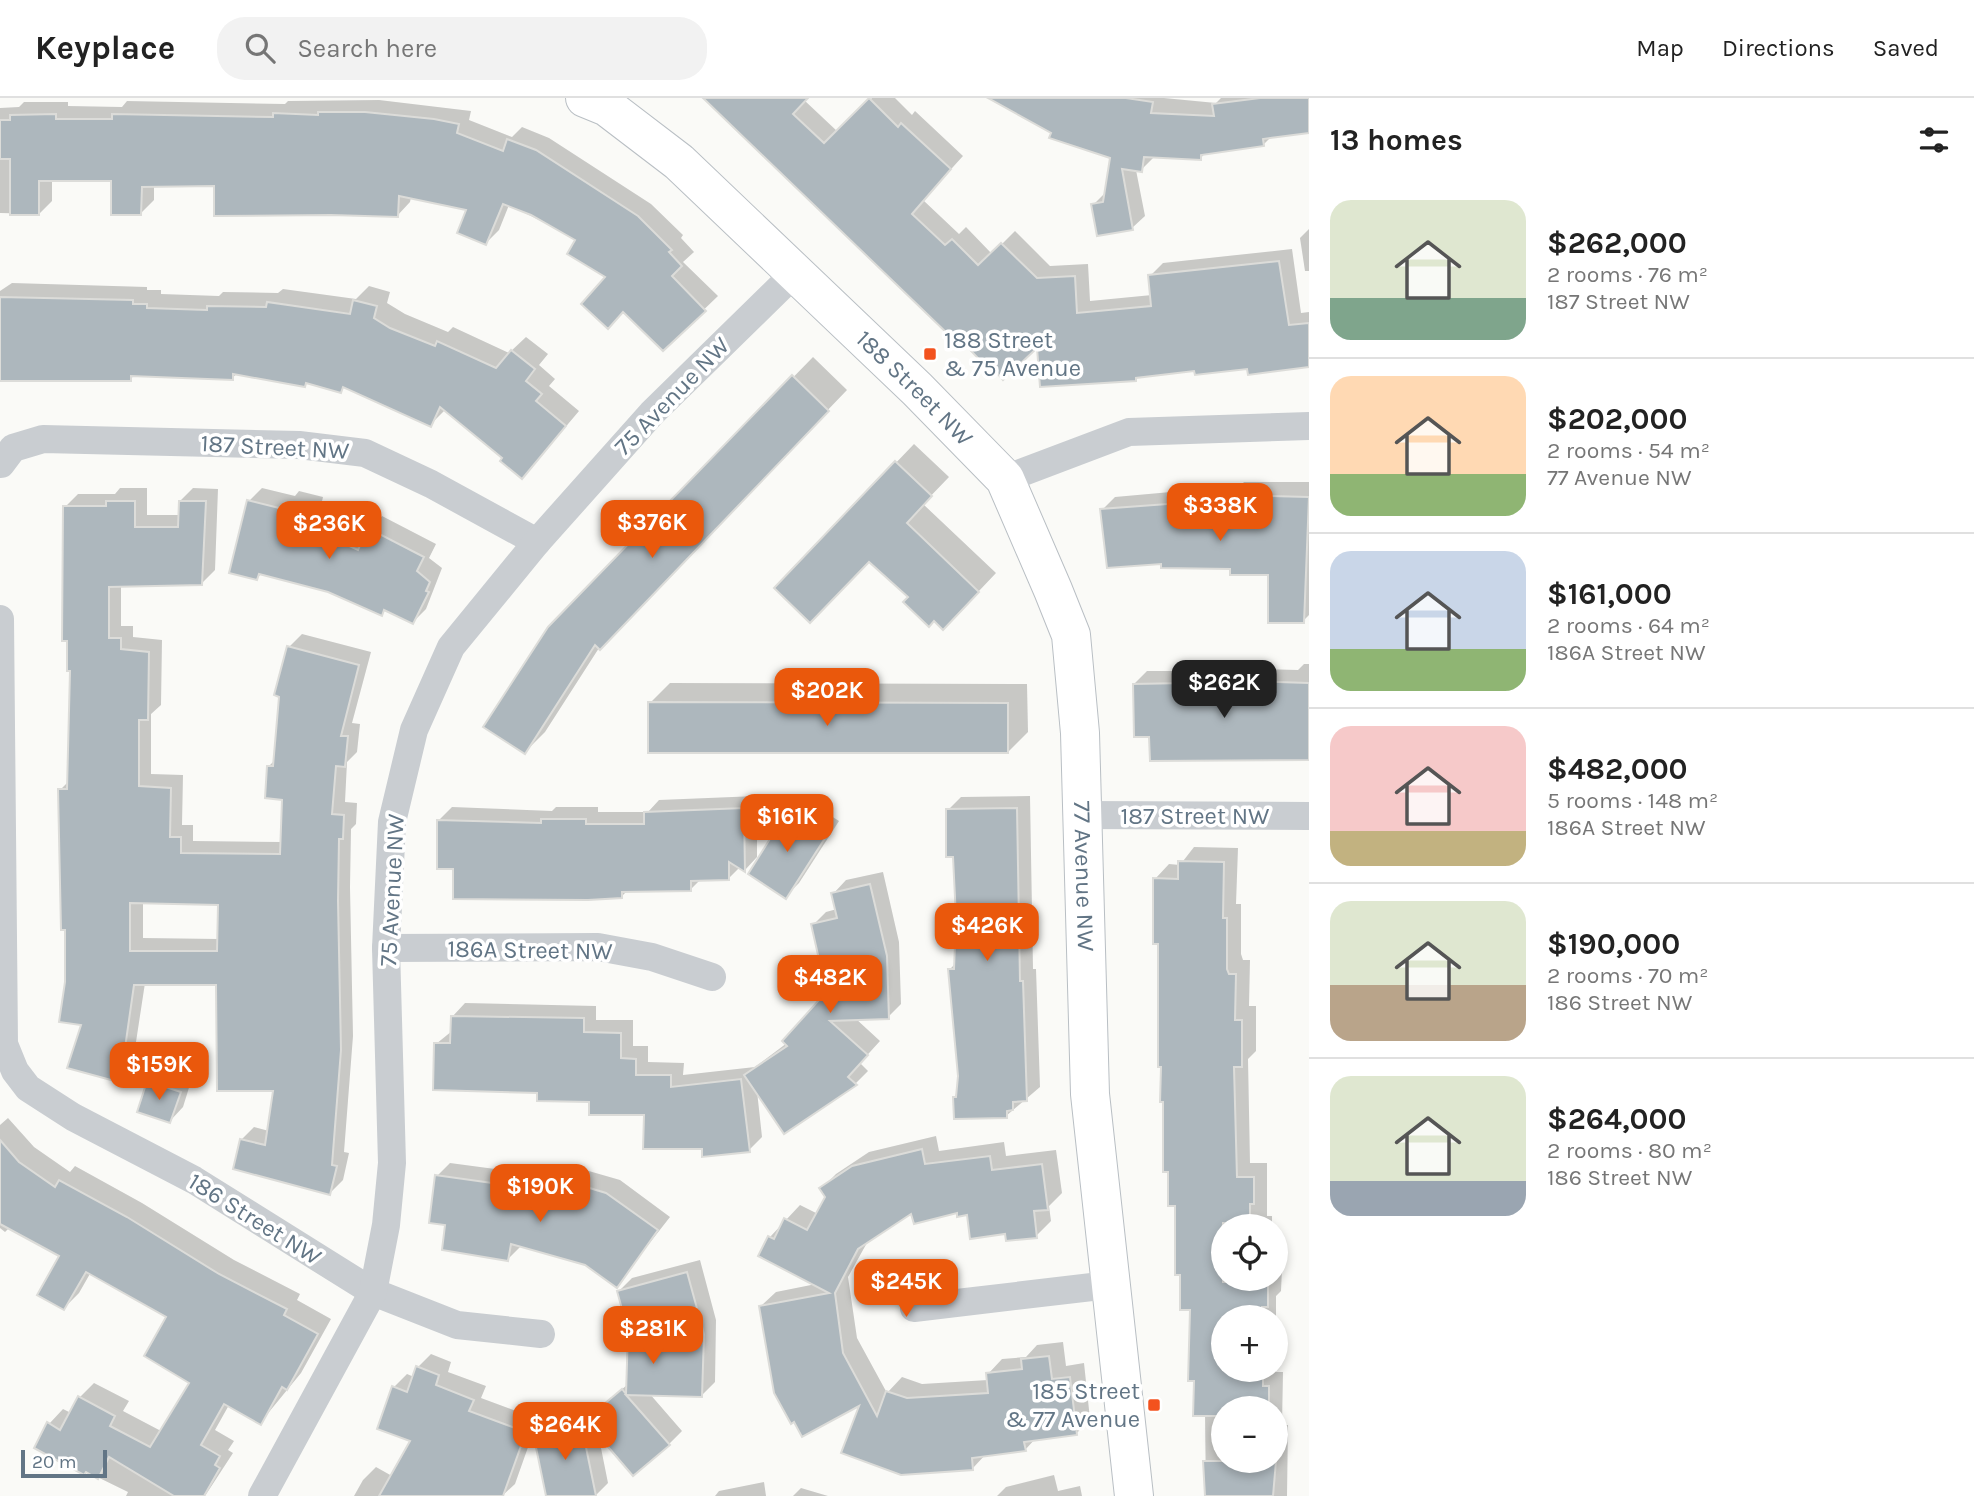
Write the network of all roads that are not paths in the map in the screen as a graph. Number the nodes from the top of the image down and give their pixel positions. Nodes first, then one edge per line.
1 (585, 98) edge
2 (795, 273) junction
3 (1309, 426) edge
4 (1, 466) edge
5 (1005, 480) junction
6 (537, 542) junction
7 (0, 619) edge
8 (1081, 815) junction
9 (1309, 816) edge
10 (386, 948) junction
11 (712, 978) dead end
12 (1109, 1285) junction
13 (373, 1292) junction
14 (914, 1308) dead end
15 (541, 1334) dead end
16 (262, 1496) edge
17 (1134, 1496) edge

1 - 2 street, 188 Street NW
2 - 5 street, 188 Street NW
2 - 6 street, 75 Avenue NW
3 - 5 street
4 - 6 street, 187 Street NW
5 - 8 street, 77 Avenue NW
6 - 10 street, 75 Avenue NW
7 - 13 street, 186 Street NW
8 - 9 street, 187 Street NW
8 - 12 street, 77 Avenue NW
10 - 11 street, 186A Street NW
10 - 13 street, 75 Avenue NW
12 - 14 street
12 - 17 street, 77 Avenue NW
13 - 15 street, 186 Street NW
13 - 16 street, 75 Avenue NW

